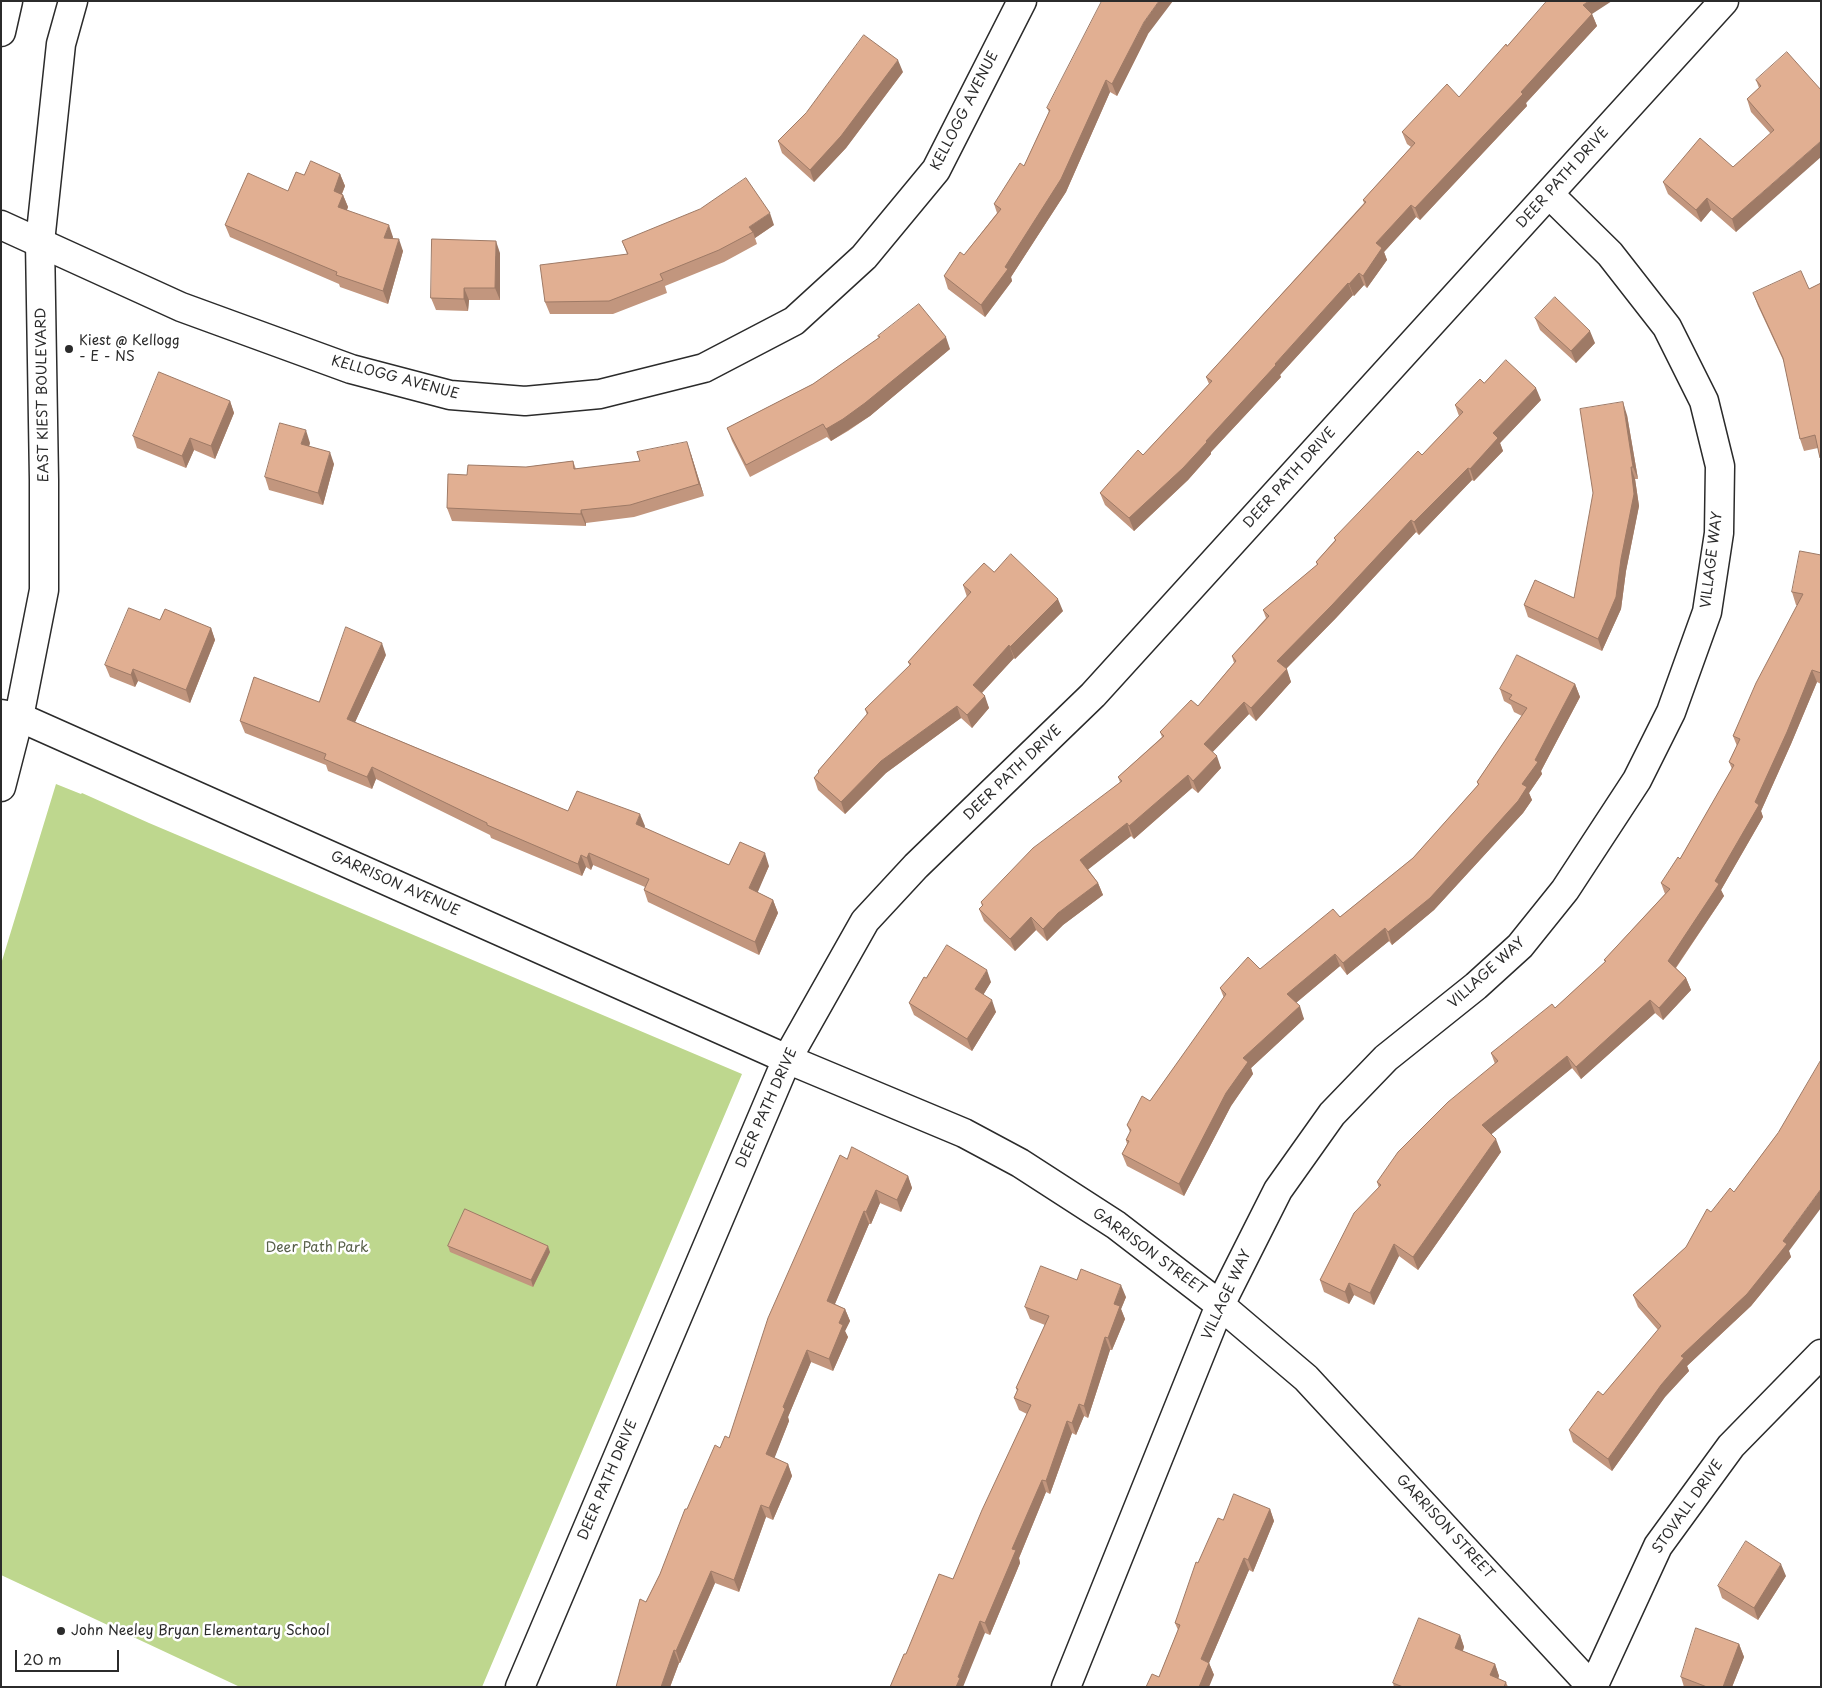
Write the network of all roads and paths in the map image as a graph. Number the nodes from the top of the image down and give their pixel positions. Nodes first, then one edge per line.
1 (8, 1) edge
2 (72, 1) edge
3 (1022, 1) edge
4 (1724, 1) edge
5 (1, 32) edge
6 (1548, 194) junction
7 (1, 225) edge
8 (40, 242) junction
9 (10, 715) edge
10 (1, 787) edge
11 (787, 1059) junction
12 (1220, 1305) junction
13 (1821, 1354) edge
14 (520, 1687) edge
15 (1066, 1687) edge
16 (1593, 1687) edge

1 - 5 street
2 - 8 street, EAST KIEST BOULEVARD
3 - 8 street, KELLOGG AVENUE
4 - 6 street, DEER PATH DRIVE
6 - 11 street, DEER PATH DRIVE
6 - 12 street, VILLAGE WAY
7 - 8 street, KELLOGG AVENUE
8 - 9 street, EAST KIEST BOULEVARD
9 - 10 street, EAST KIEST BOULEVARD
9 - 11 street, GARRISON AVENUE
11 - 12 street, GARRISON STREET
11 - 14 street, DEER PATH DRIVE
12 - 15 street, VILLAGE WAY
12 - 16 street, GARRISON STREET
13 - 16 street, STOVALL DRIVE

